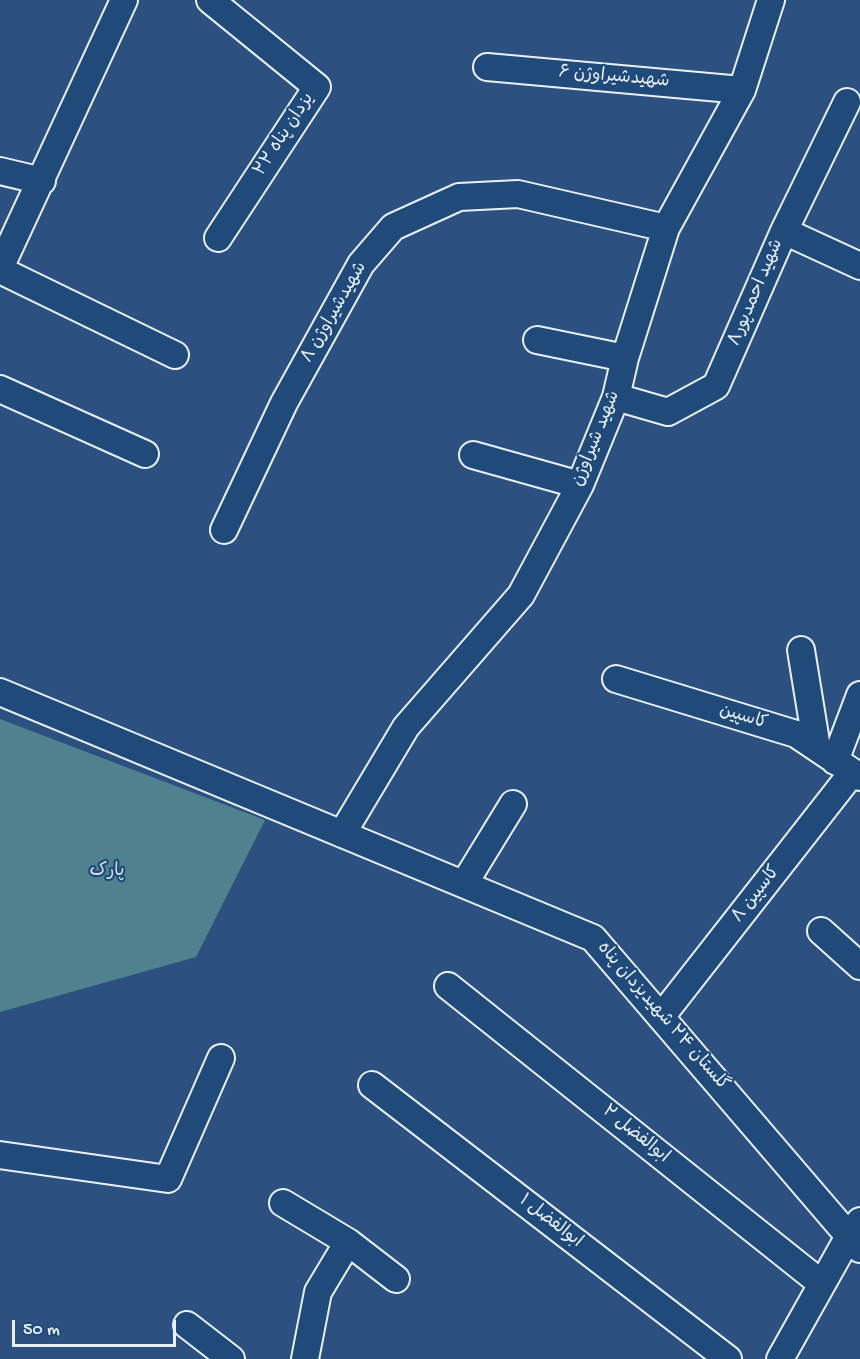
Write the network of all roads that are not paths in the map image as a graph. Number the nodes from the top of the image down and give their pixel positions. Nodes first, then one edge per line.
1 (124, 0) edge
2 (210, 0) edge
3 (771, 0) edge
4 (487, 68) dead end
5 (742, 90) junction
6 (847, 102) dead end
7 (0, 171) edge
8 (42, 181) junction
9 (666, 228) junction
10 (784, 231) junction
11 (218, 238) dead end
12 (860, 266) edge
13 (0, 269) edge
14 (537, 340) dead end
15 (175, 355) dead end
16 (625, 358) junction
17 (0, 389) edge
18 (616, 396) junction
19 (145, 454) dead end
20 (473, 455) dead end
21 (580, 485) junction
22 (224, 530) dead end
23 (801, 650) dead end
24 (616, 679) dead end
25 (0, 692) edge
26 (860, 695) edge
27 (841, 765) edge
28 (513, 804) dead end
29 (342, 834) junction
30 (464, 884) junction
31 (821, 931) dead end
32 (860, 966) edge
33 (448, 986) dead end
34 (662, 1017) junction
35 (221, 1058) dead end
36 (372, 1085) dead end
37 (0, 1155) edge
38 (283, 1203) dead end
39 (856, 1236) edge
40 (348, 1242) junction
41 (396, 1279) dead end
42 (822, 1284) junction
43 (187, 1325) dead end
44 (231, 1359) edge
45 (305, 1359) edge
46 (728, 1359) edge
47 (780, 1359) edge

1 - 8 street
2 - 11 street, یزدان پناه ۲۲
3 - 5 street, شهید شیراوژن
4 - 5 street, شهیدشیراوژن ۶
5 - 9 street, شهید شیراوژن
6 - 10 street, شهید احمدپور۸
7 - 8 street
8 - 13 street
9 - 16 street, شهید شیراوژن
9 - 22 street, شهیدشیراوژن ۸
10 - 12 street
10 - 18 street, شهید احمدپور۸
13 - 15 street
14 - 16 street
16 - 18 street, شهید شیراوژن
17 - 19 street
18 - 21 street, شهید شیراوژن
20 - 21 street
21 - 29 street, شهید شیراوژن
23 - 27 street
24 - 27 street, کاسپین
25 - 29 street, گلستان ۲۴ شهیدیزدان پناه
26 - 27 street, کاسپین ۸
27 - 34 street, کاسپین ۸
28 - 30 street
29 - 30 street, گلستان ۲۴ شهیدیزدان پناه
30 - 34 street, گلستان ۲۴ شهیدیزدان پناه
31 - 32 street
33 - 42 street, ابوالفضل ۲
34 - 39 street, گلستان ۲۴ شهیدیزدان پناه
35 - 37 street
36 - 46 street, ابوالفضل ۱
38 - 40 street
39 - 42 street
40 - 41 street
40 - 45 street
42 - 47 street
43 - 44 street

